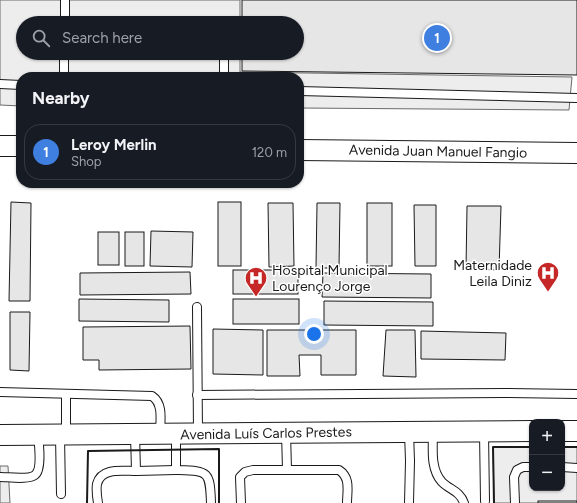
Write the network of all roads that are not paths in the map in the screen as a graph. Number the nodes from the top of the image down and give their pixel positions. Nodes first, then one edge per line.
1 (65, 0) edge
2 (65, 16) edge
3 (64, 60) edge
4 (224, 60) edge
5 (64, 72) edge
6 (224, 72) edge
7 (0, 84) edge
8 (16, 84) edge
9 (304, 91) edge
10 (577, 98) edge
11 (0, 146) edge
12 (16, 146) edge
13 (304, 150) edge
14 (577, 152) edge
15 (197, 307) dead end
16 (0, 392) edge
17 (66, 394) junction
18 (577, 394) edge
19 (197, 395) junction
20 (484, 431) junction
21 (529, 431) edge
22 (565, 431) edge
23 (577, 431) edge
24 (286, 432) junction
25 (409, 432) junction
26 (433, 432) junction
27 (135, 434) junction
28 (168, 434) junction
29 (198, 434) junction
30 (0, 435) edge
31 (38, 435) junction
32 (63, 435) junction
33 (529, 467) edge
34 (565, 467) edge
35 (577, 468) edge
36 (176, 470) junction
37 (287, 470) junction
38 (136, 471) junction
39 (0, 477) edge
40 (61, 494) dead end
41 (485, 501) dead end
42 (98, 503) edge
43 (211, 503) edge
44 (241, 503) edge
45 (348, 503) edge
46 (409, 503) edge
47 (464, 503) edge
48 (514, 503) edge

1 - 2 lane
3 - 5 lane
4 - 6 lane
7 - 8 lane
9 - 10 lane
11 - 12 street
13 - 14 street, Avenida Juan Manuel Fangio
15 - 19 lane
16 - 17 lane
17 - 28 lane
17 - 32 lane
18 - 19 lane
19 - 29 lane
20 - 21 street, Avenida Luís Carlos Prestes
20 - 26 street, Avenida Luís Carlos Prestes
20 - 41 lane
22 - 23 street
24 - 25 street, Avenida Luís Carlos Prestes
24 - 29 street, Avenida Luís Carlos Prestes
24 - 37 lane
25 - 26 street, Avenida Luís Carlos Prestes
25 - 46 lane
26 - 47 lane
27 - 28 street, Avenida Luís Carlos Prestes
27 - 32 street, Avenida Luís Carlos Prestes
27 - 38 lane
28 - 29 street, Avenida Luís Carlos Prestes
28 - 36 lane
30 - 31 street, Avenida Luís Carlos Prestes
31 - 32 street, Avenida Luís Carlos Prestes
31 - 39 lane
32 - 40 lane
33 - 48 lane
34 - 35 lane
36 - 38 lane
36 - 43 lane
37 - 44 lane
37 - 45 lane
38 - 42 lane

